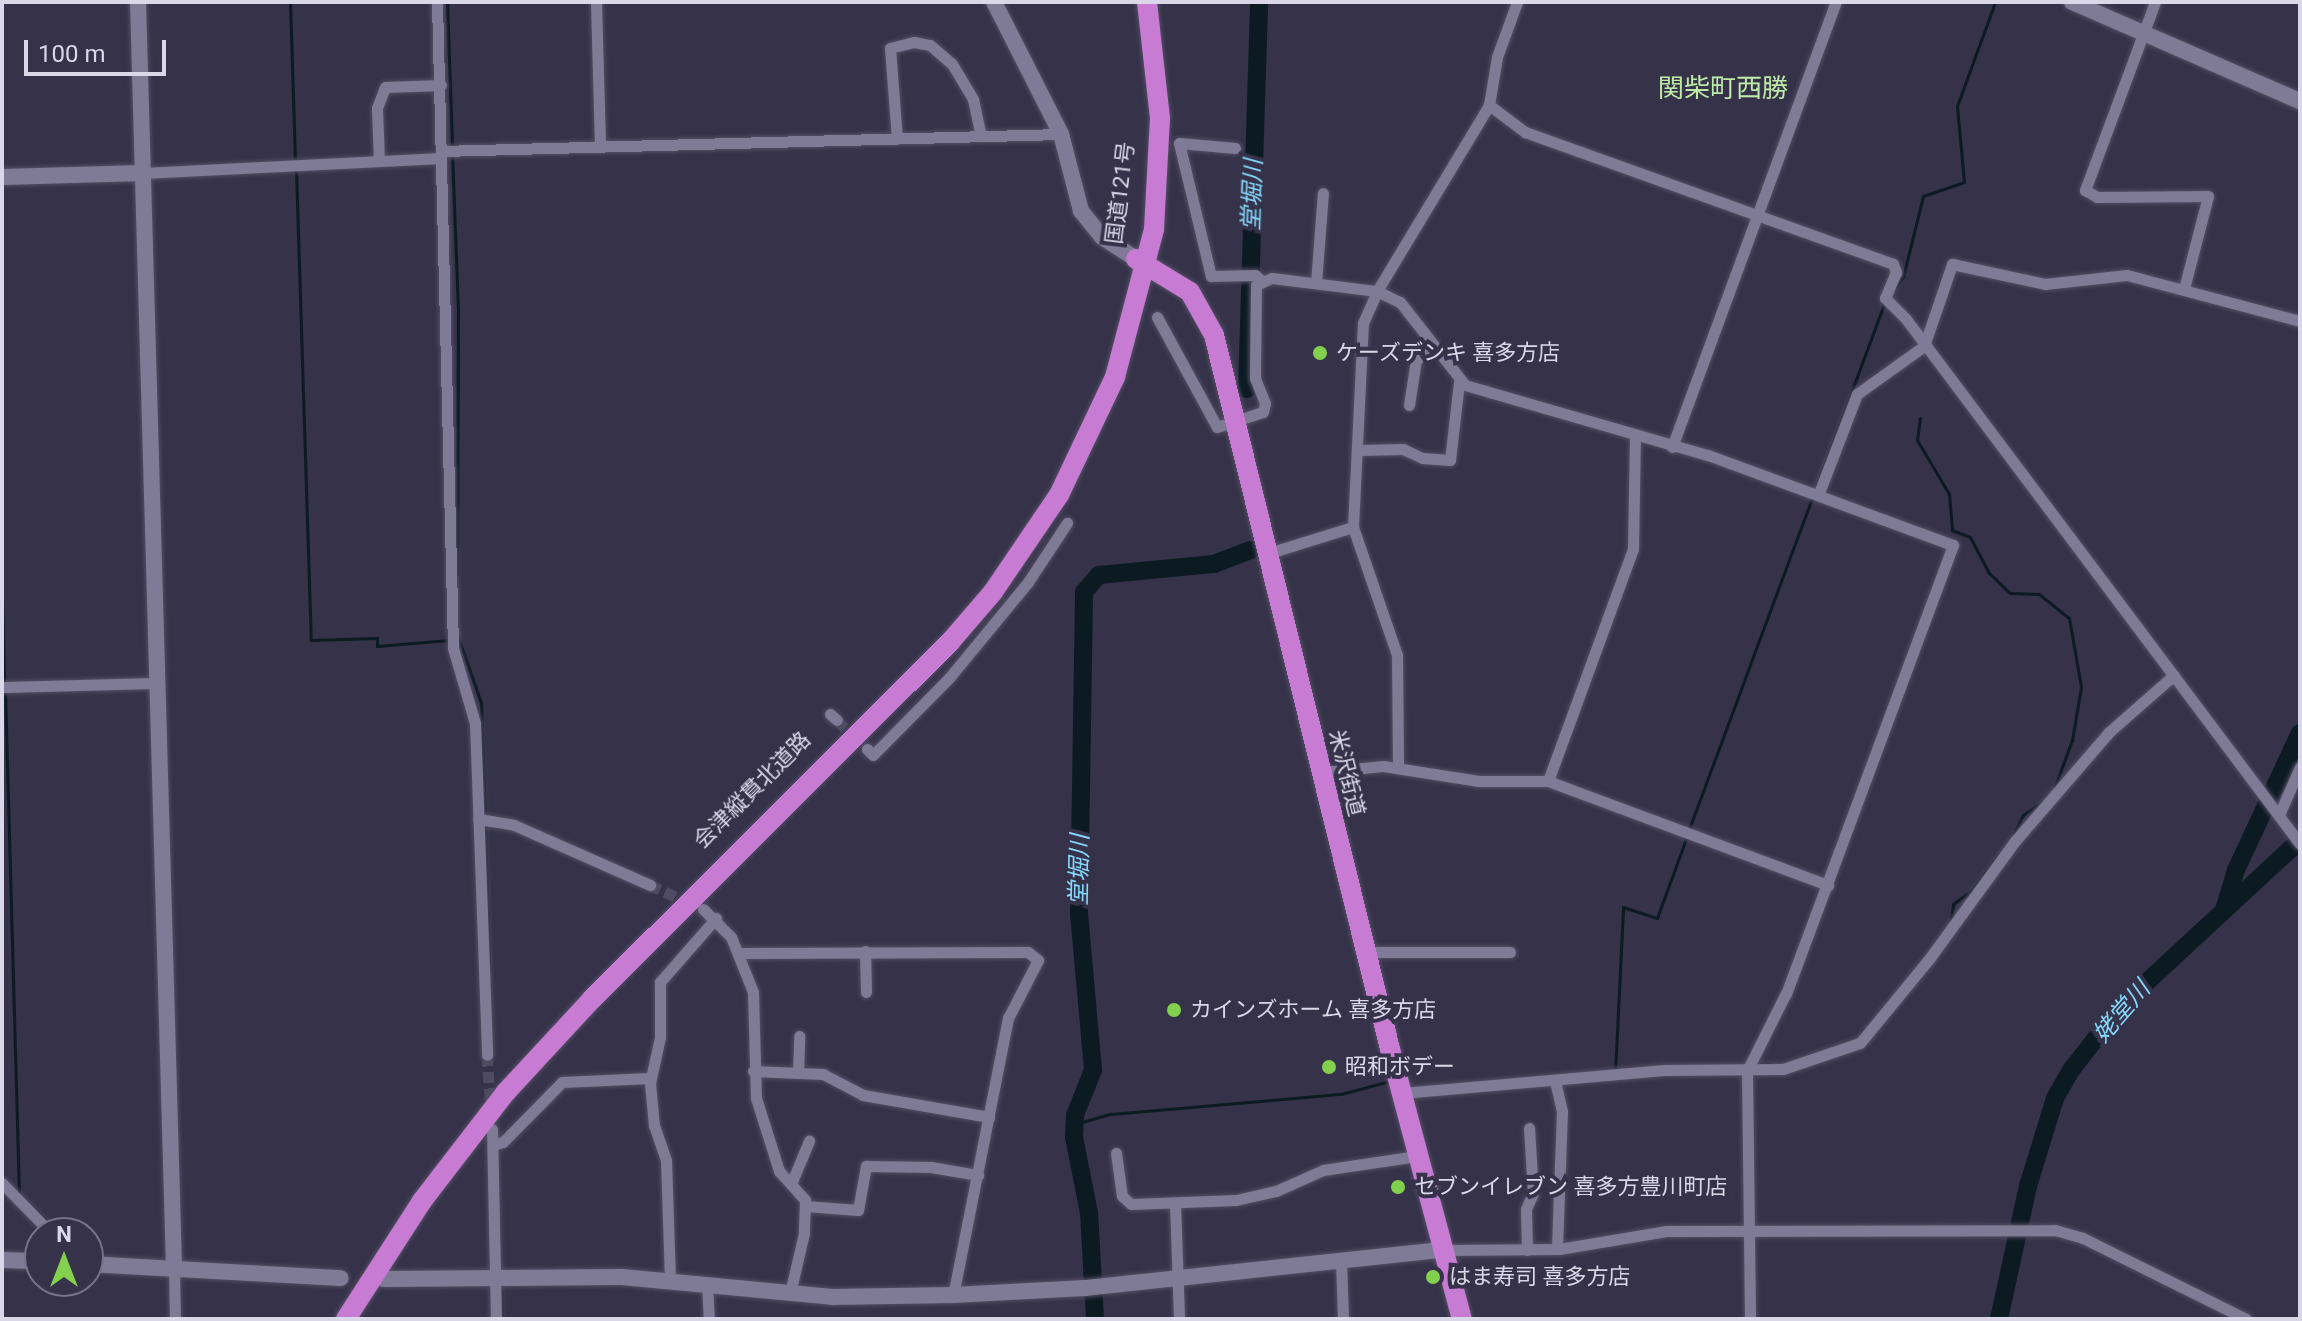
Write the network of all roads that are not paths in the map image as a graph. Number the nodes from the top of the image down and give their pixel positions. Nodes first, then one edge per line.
1 (138, 2) edge
2 (437, 2) edge
3 (596, 2) edge
4 (994, 2) edge
5 (1147, 2) edge
6 (1517, 2) edge
7 (1836, 2) edge
8 (2072, 2) edge
9 (2155, 2) edge
10 (2145, 31) junction
11 (1154, 68) junction
12 (441, 85) junction
13 (2300, 101) edge
14 (1489, 105) junction
15 (1061, 134) junction
16 (981, 136) junction
17 (897, 139) junction
18 (600, 146) junction
19 (1170, 147) junction
20 (1235, 148) dead end
21 (441, 154) junction
22 (379, 161) junction
23 (143, 173) junction
24 (2, 177) edge
25 (1323, 193) dead end
26 (1757, 216) junction
27 (1142, 262) junction
28 (1254, 277) junction
29 (1316, 283) junction
30 (2184, 289) junction
31 (1377, 291) junction
32 (1157, 317) dead end
33 (2300, 321) edge
34 (1431, 346) junction
35 (1924, 346) junction
36 (1459, 382) junction
37 (1409, 405) dead end
38 (1237, 424) junction
39 (1635, 438) junction
40 (1672, 447) junction
41 (1360, 450) junction
42 (1819, 493) junction
43 (1067, 523) dead end
44 (1353, 527) junction
45 (1269, 553) junction
46 (2174, 675) junction
47 (158, 683) junction
48 (2, 687) edge
49 (867, 749) dead end
50 (1398, 766) dead end
51 (2300, 767) edge
52 (1323, 772) junction
53 (1548, 781) junction
54 (2280, 817) junction
55 (478, 819) junction
56 (2300, 844) edge
57 (650, 885) tunnel mouth
58 (1828, 885) junction
59 (703, 909) tunnel mouth
60 (716, 918) junction
61 (865, 951) junction
62 (1367, 952) junction
63 (1510, 952) dead end
64 (738, 953) junction
65 (866, 992) dead end
66 (799, 1036) dead end
67 (487, 1055) tunnel mouth
68 (753, 1071) junction
69 (1747, 1071) junction
70 (798, 1073) junction
71 (650, 1078) junction
72 (1555, 1081) junction
73 (1402, 1093) junction
74 (989, 1117) junction
75 (1529, 1128) dead end
76 (492, 1129) dead end
77 (809, 1141) dead end
78 (493, 1145) junction
79 (1116, 1153) dead end
80 (1417, 1156) junction
81 (978, 1175) junction
82 (2, 1183) edge
83 (791, 1184) junction
84 (1175, 1203) junction
85 (805, 1206) junction
86 (35, 1217) edge
87 (1749, 1232) junction
88 (1557, 1249) junction
89 (1443, 1250) junction
90 (1527, 1250) junction
91 (2, 1260) edge
92 (24, 1261) edge
93 (1341, 1261) junction
94 (104, 1265) edge
95 (174, 1269) junction
96 (494, 1276) junction
97 (341, 1278) dead end
98 (1178, 1278) junction
99 (384, 1279) dead end
100 (670, 1280) junction
101 (707, 1284) junction
102 (790, 1293) junction
103 (953, 1295) junction
104 (175, 1319) edge
105 (337, 1319) edge
106 (346, 1319) edge
107 (496, 1319) edge
108 (709, 1319) edge
109 (1179, 1319) edge
110 (1343, 1319) edge
111 (1462, 1319) edge
112 (1750, 1319) edge
113 (2246, 1319) edge

1 - 23 street
2 - 12 street
3 - 18 street
4 - 15 street
5 - 11 highway, 国道121号
6 - 14 street
7 - 26 street
8 - 10 street
9 - 10 street
10 - 13 street
10 - 30 street
11 - 19 highway, 国道121号
11 - 27 highway, 国道121号
12 - 21 street
12 - 22 street
14 - 26 street
14 - 31 street
15 - 16 street
15 - 27 street
16 - 17 street
16 - 17 street
17 - 18 street
18 - 21 street
19 - 20 street
19 - 27 highway, 国道121号
19 - 28 street
21 - 22 street
21 - 55 street
22 - 23 street
23 - 24 street
23 - 47 street
25 - 29 street
26 - 35 street
26 - 40 street
27 - 38 highway, 米沢街道
27 - 105 highway, 会津縦貫北道路
27 - 106 highway, 会津縦貫北道路
28 - 29 street
28 - 38 street
29 - 31 street
30 - 33 street
30 - 35 street
31 - 34 street
31 - 41 street
32 - 38 street
34 - 36 street
34 - 37 street
35 - 42 street
35 - 46 street
36 - 39 street
36 - 41 street
38 - 45 highway, 米沢街道
39 - 40 street
39 - 53 street
40 - 42 street
41 - 44 street
42 - 58 street
43 - 49 street
44 - 45 street
44 - 50 street
45 - 52 highway, 米沢街道
46 - 54 street
46 - 69 street
47 - 48 street
47 - 95 street
51 - 54 street
52 - 53 street
52 - 62 highway, 米沢街道
53 - 58 street
54 - 56 street
55 - 57 street
55 - 67 street
58 - 69 street
59 - 60 street
60 - 64 street
60 - 71 street
61 - 64 street
61 - 65 street
61 - 74 street
62 - 63 street
62 - 73 highway, 米沢街道
64 - 68 street
66 - 70 street
68 - 70 street
68 - 83 street
69 - 72 street
69 - 87 street
70 - 74 street
71 - 78 street
71 - 100 street
72 - 73 street
72 - 88 street
73 - 80 highway, 米沢街道
74 - 81 street
75 - 90 street
76 - 78 street
77 - 83 street
78 - 96 street
79 - 84 street
80 - 84 street
80 - 89 highway, 米沢街道
81 - 85 street
81 - 103 street
82 - 86 street
83 - 85 street
84 - 98 street
85 - 102 street
87 - 88 street
87 - 112 street
87 - 113 street
88 - 90 street
89 - 90 street
89 - 93 street
89 - 111 highway, 米沢街道
91 - 92 street
93 - 98 street
93 - 110 street
94 - 95 street
95 - 97 street
95 - 104 street
96 - 99 street
96 - 100 street
96 - 107 street
98 - 103 street
98 - 109 street
100 - 101 street
101 - 102 street
101 - 108 street
102 - 103 street

